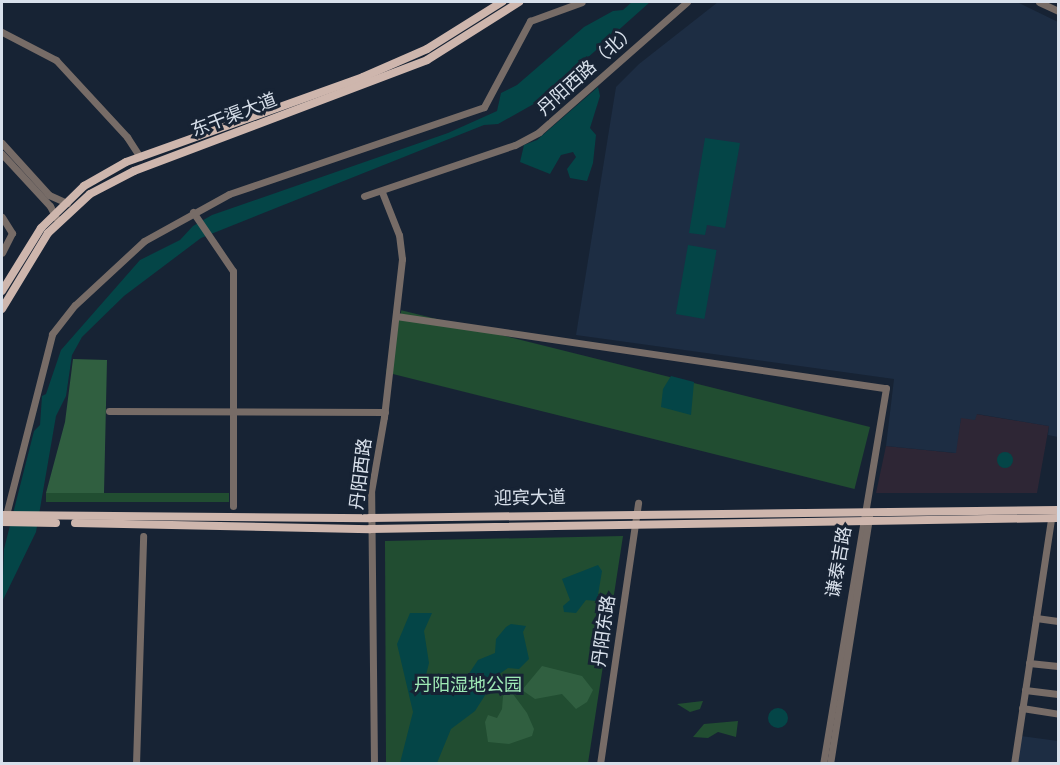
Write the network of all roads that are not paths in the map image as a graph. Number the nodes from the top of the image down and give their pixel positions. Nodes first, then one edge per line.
1 (502, 2) edge
2 (519, 2) edge
3 (582, 2) edge
4 (687, 2) edge
5 (1039, 2) edge
6 (1059, 11) edge
7 (2, 32) edge
8 (2, 143) edge
9 (2, 154) edge
10 (140, 157) junction
11 (382, 192) junction
12 (364, 196) dead end
13 (67, 203) junction
14 (193, 212) junction
15 (55, 214) junction
16 (2, 217) edge
17 (54, 227) junction
18 (2, 253) edge
19 (2, 291) edge
20 (2, 309) edge
21 (396, 316) junction
22 (109, 411) dead end
23 (233, 411) junction
24 (385, 412) junction
25 (638, 503) dead end
26 (233, 506) dead end
27 (1059, 510) edge
28 (635, 514) junction
29 (7, 518) edge
30 (370, 518) junction
31 (866, 518) junction
32 (1055, 519) edge
33 (45, 520) junction
34 (634, 524) junction
35 (370, 529) junction
36 (143, 536) dead end
37 (1036, 618) junction
38 (1059, 621) edge
39 (1029, 663) junction
40 (1059, 666) edge
41 (1025, 690) junction
42 (1059, 694) edge
43 (1022, 708) junction
44 (1059, 714) edge
45 (136, 764) edge
46 (374, 764) edge
47 (600, 764) edge
48 (823, 764) edge
49 (830, 764) edge
50 (1014, 764) edge

1 - 10 main road, 东干渠大道
2 - 17 main road, 东干渠大道
3 - 14 street
4 - 11 street, 丹阳西路（北）
5 - 6 street
7 - 10 street
8 - 13 street
9 - 15 street
10 - 13 main road, 东干渠大道
11 - 12 street, 丹阳西路（北）
11 - 21 street, 丹阳西路
13 - 15 main road, 东干渠大道
14 - 23 street
14 - 29 street
15 - 17 street
15 - 19 main road, 东干渠大道
16 - 18 street
17 - 20 main road, 东干渠大道
21 - 24 street, 丹阳西路
21 - 31 street
22 - 23 street
23 - 24 street
23 - 26 street
24 - 30 street, 丹阳西路
25 - 28 street, 丹阳东路
27 - 31 main road, 迎宾大道
28 - 30 main road, 迎宾大道
28 - 31 main road, 迎宾大道
28 - 34 street, 丹阳东路
29 - 33 main road, 迎宾大道
30 - 33 main road, 迎宾大道
30 - 35 street, 丹阳西路
31 - 32 main road, 迎宾大道
31 - 34 main road, 迎宾大道
31 - 48 street, 谦泰吉路
31 - 49 street, 谦泰吉路
32 - 37 street
33 - 35 main road, 迎宾大道
34 - 35 main road, 迎宾大道
34 - 47 street, 丹阳东路
35 - 46 street, 丹阳西路
36 - 45 street
37 - 38 street
37 - 39 street
39 - 40 street
39 - 41 street
41 - 42 street
41 - 43 street
43 - 44 street
43 - 50 street

